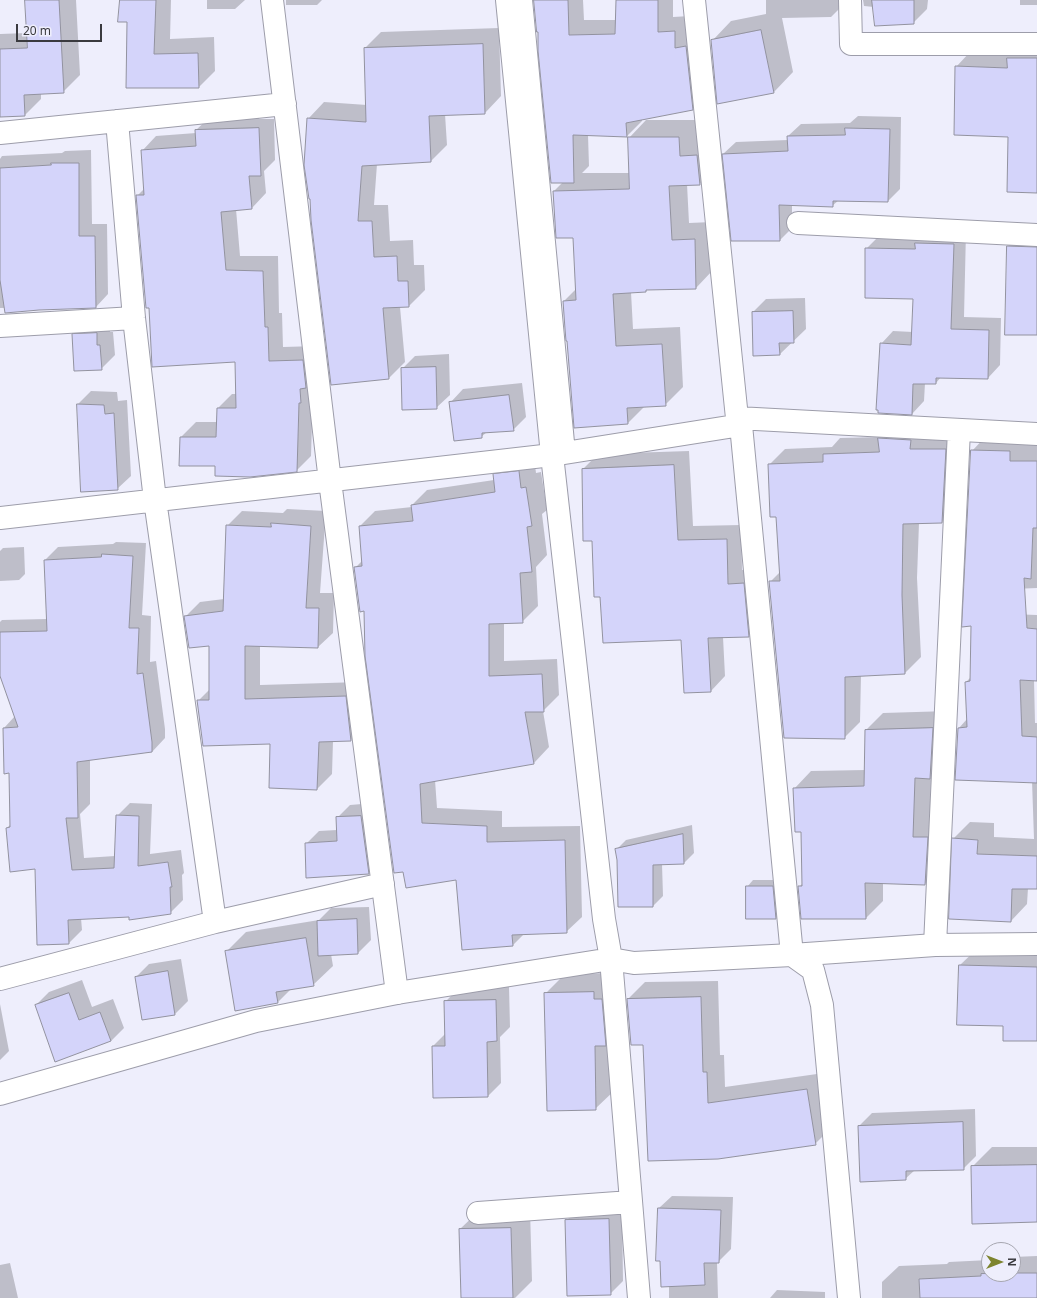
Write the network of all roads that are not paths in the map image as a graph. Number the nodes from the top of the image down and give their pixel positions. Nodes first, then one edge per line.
1 (272, 0) edge
2 (507, 0) edge
3 (521, 0) edge
4 (694, 0) edge
5 (850, 0) edge
6 (1037, 44) edge
7 (286, 104) junction
8 (117, 121) junction
9 (0, 133) edge
10 (798, 223) dead end
11 (1037, 235) edge
12 (134, 318) junction
13 (0, 326) edge
14 (739, 422) junction
15 (959, 430) junction
16 (1037, 434) edge
17 (558, 454) junction
18 (330, 480) junction
19 (155, 500) junction
20 (0, 518) edge
21 (383, 884) junction
22 (215, 922) junction
23 (1037, 944) edge
24 (935, 945) junction
25 (792, 955) junction
26 (611, 959) junction
27 (0, 979) edge
28 (397, 993) junction
29 (0, 1094) edge
30 (631, 1202) junction
31 (478, 1213) dead end
32 (639, 1298) edge
33 (849, 1298) edge

1 - 7 street
2 - 17 street
3 - 17 street
4 - 14 street
5 - 6 street
7 - 8 street
7 - 18 street
8 - 9 street
8 - 12 street
10 - 11 street
12 - 13 street
12 - 19 street
14 - 15 street
14 - 17 street
14 - 25 street
15 - 16 street
15 - 24 street
17 - 18 street
17 - 26 street
18 - 19 street
18 - 21 street
19 - 20 street
19 - 22 street
21 - 22 street
21 - 28 street
22 - 27 street
23 - 24 street
24 - 25 street
25 - 26 street
25 - 33 street
26 - 28 street
26 - 30 street
28 - 29 street
30 - 31 street
30 - 32 street

